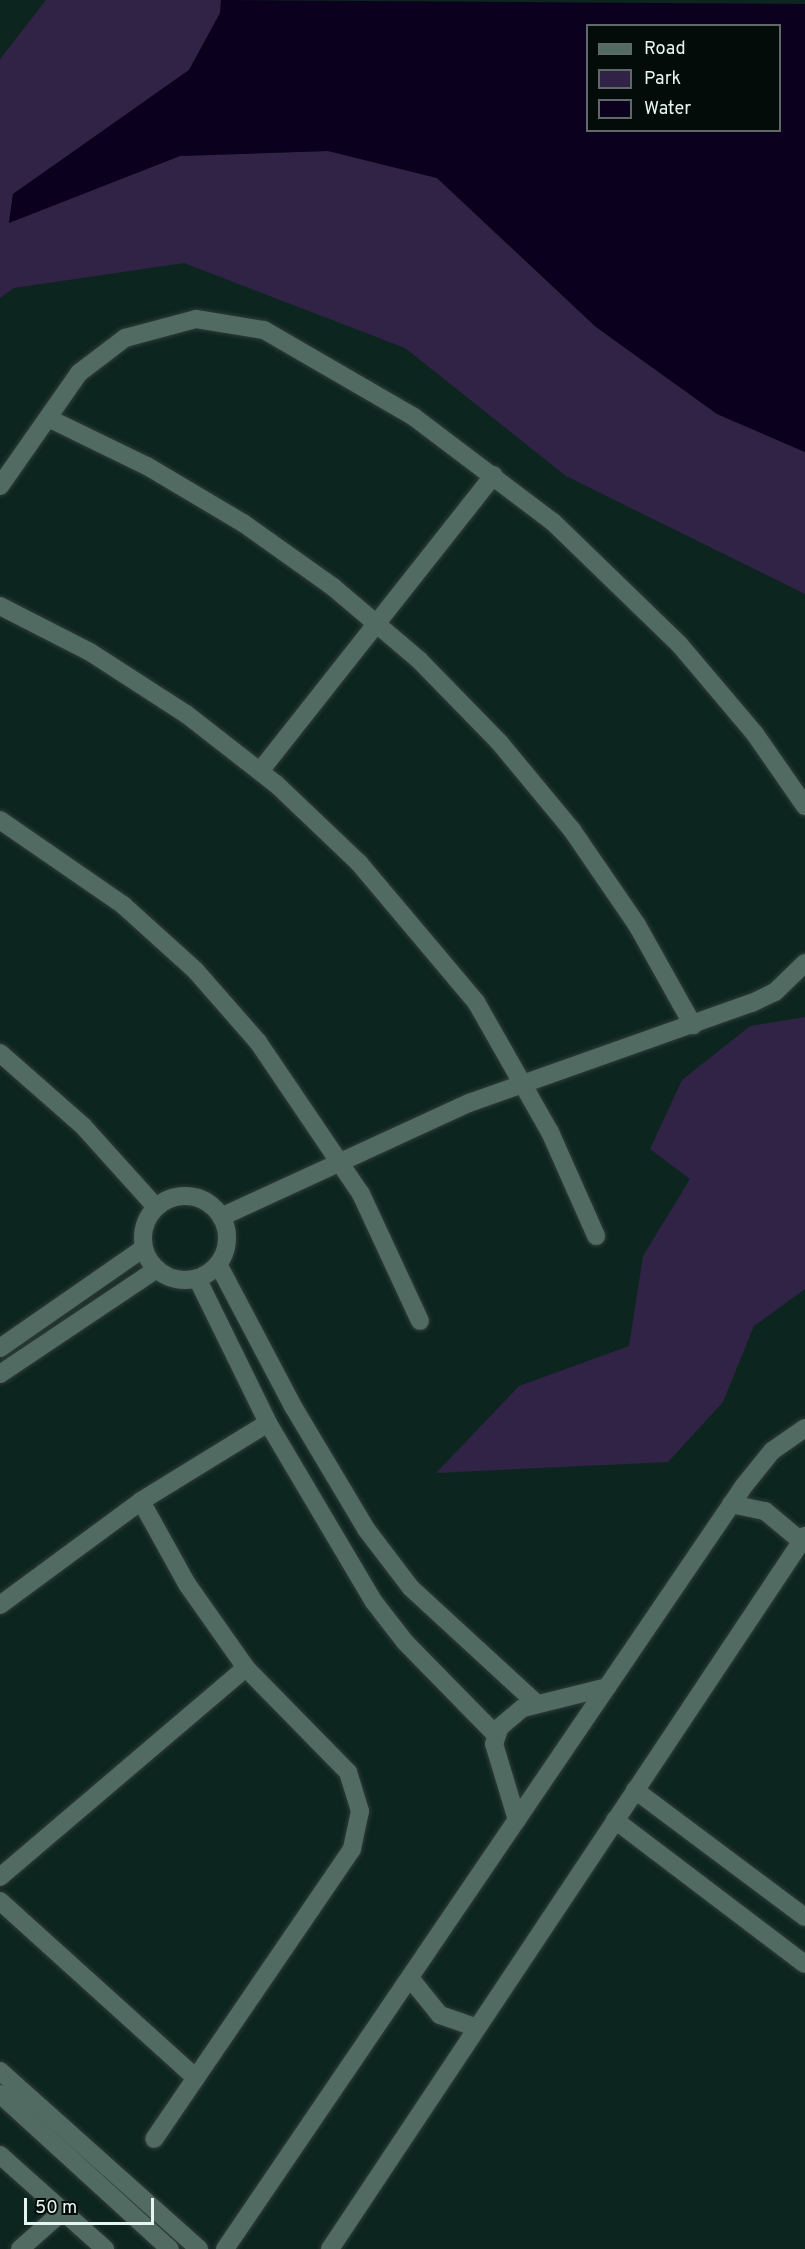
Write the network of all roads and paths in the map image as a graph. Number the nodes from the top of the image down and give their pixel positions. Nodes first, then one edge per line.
1 (48, 418) junction
2 (494, 475) junction
3 (0, 486) edge
4 (0, 606) edge
5 (375, 622) junction
6 (260, 771) junction
7 (797, 785) edge
8 (805, 806) edge
9 (0, 820) edge
10 (805, 963) edge
11 (693, 1025) junction
12 (0, 1053) edge
13 (524, 1082) junction
14 (339, 1160) junction
15 (156, 1207) junction
16 (221, 1217) junction
17 (596, 1236) dead end
18 (144, 1248) junction
19 (218, 1264) junction
20 (157, 1269) junction
21 (197, 1278) junction
22 (420, 1321) dead end
23 (1, 1346) edge
24 (0, 1374) edge
25 (268, 1423) junction
26 (805, 1428) edge
27 (141, 1501) junction
28 (731, 1504) junction
29 (803, 1539) edge
30 (0, 1605) edge
31 (246, 1668) junction
32 (607, 1687) junction
33 (536, 1703) junction
34 (496, 1736) junction
35 (635, 1790) junction
36 (517, 1820) junction
37 (615, 1820) junction
38 (0, 1876) edge
39 (0, 1901) edge
40 (805, 1917) edge
41 (805, 1964) edge
42 (410, 1978) junction
43 (477, 2028) junction
44 (0, 2071) edge
45 (195, 2078) junction
46 (0, 2094) edge
47 (154, 2139) dead end
48 (0, 2155) edge
49 (63, 2211) junction
50 (20, 2249) edge
51 (105, 2249) edge
52 (170, 2249) edge
53 (199, 2249) edge
54 (225, 2249) edge
55 (330, 2249) edge

1 - 2 street
1 - 3 street
1 - 5 street
2 - 5 street
2 - 7 street
4 - 6 street
5 - 6 street
5 - 11 street
6 - 13 street
7 - 8 street
9 - 14 street
10 - 11 street
11 - 13 street
12 - 15 street
13 - 14 street
13 - 17 street
14 - 16 street
14 - 22 street
15 - 16 street
15 - 18 street
16 - 19 street
18 - 20 street
18 - 23 street
19 - 21 street
19 - 33 street
20 - 21 street
20 - 24 street
21 - 25 street
25 - 27 street
25 - 34 street
26 - 28 street
27 - 30 street
27 - 31 street
28 - 29 street
28 - 32 street
29 - 35 street
31 - 38 street
31 - 45 street
32 - 33 street
32 - 36 street
33 - 34 street
34 - 36 street
35 - 37 street
35 - 40 street
36 - 42 street
37 - 41 street
37 - 43 street
39 - 45 street
42 - 43 street
42 - 54 street
43 - 55 street
44 - 53 street
45 - 47 street
46 - 52 street
48 - 49 street
49 - 50 street
49 - 51 street

